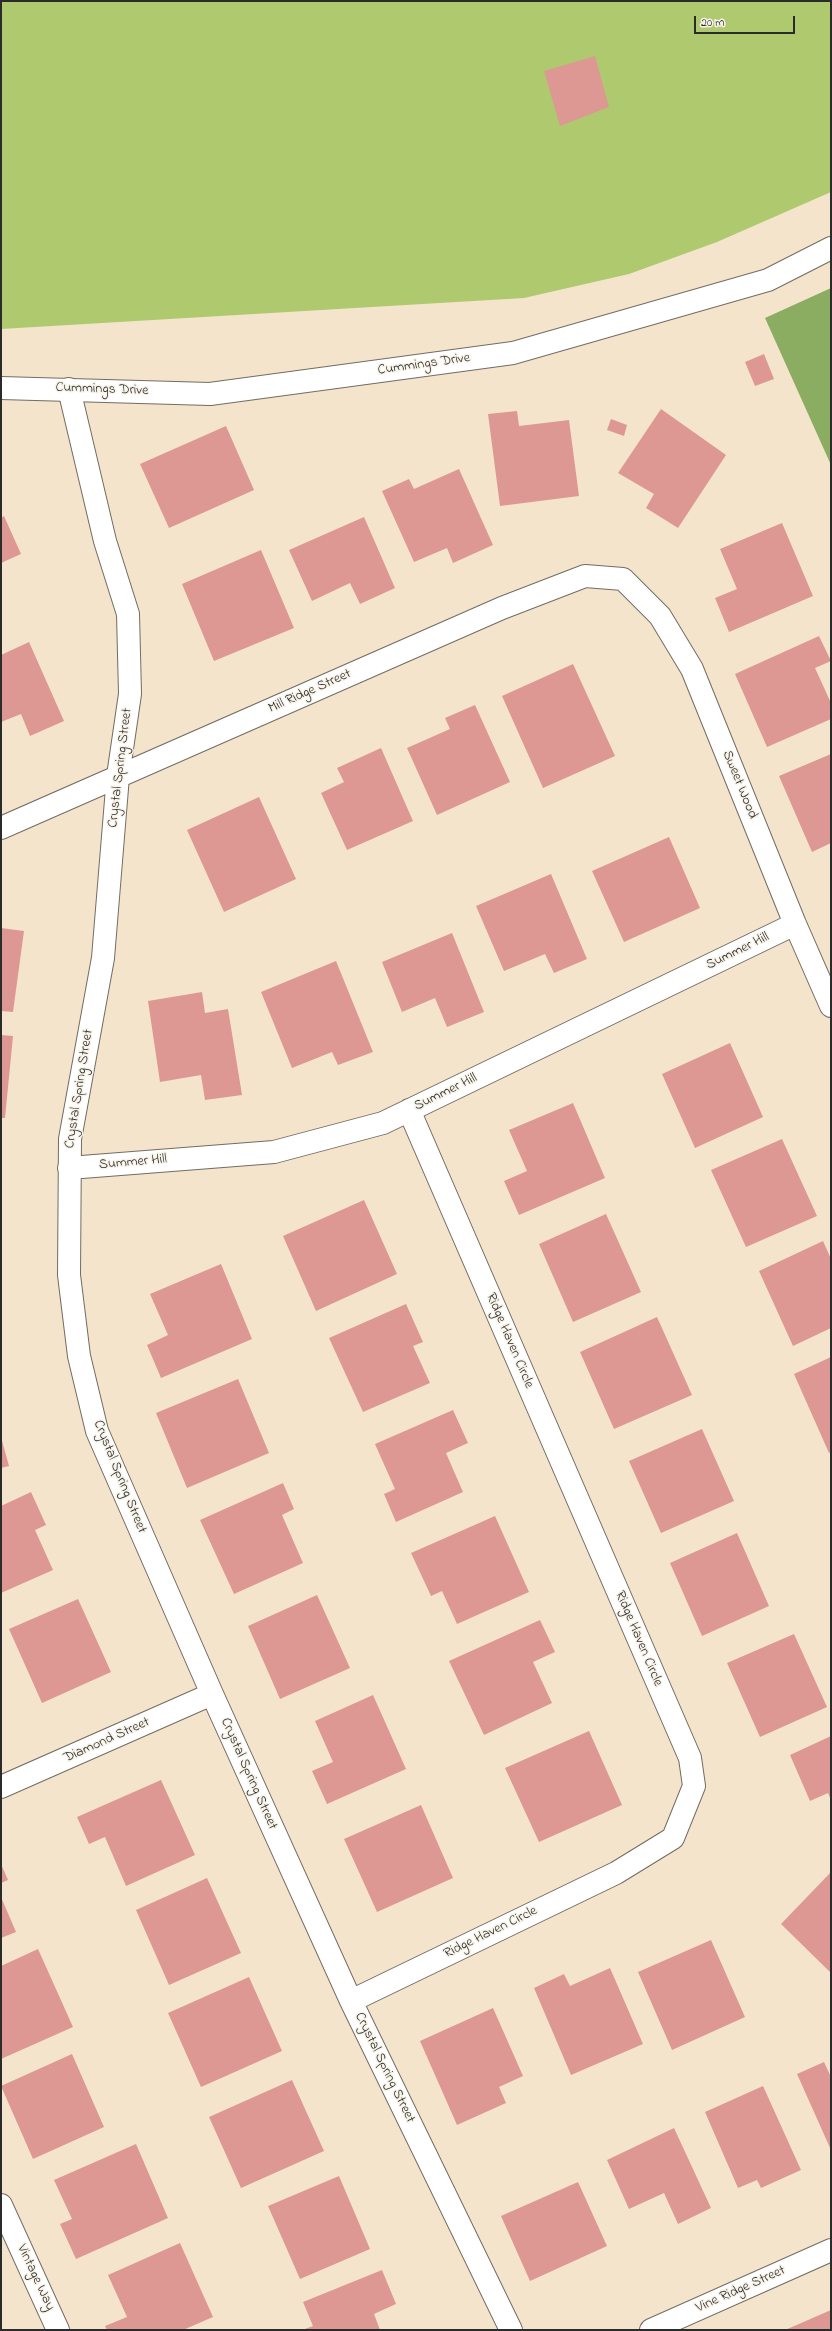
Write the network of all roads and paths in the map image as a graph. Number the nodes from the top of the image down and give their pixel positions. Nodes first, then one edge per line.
1 (831, 248) edge
2 (1, 388) edge
3 (69, 389) junction
4 (623, 579) joint
5 (118, 776) junction
6 (1, 828) edge
7 (795, 924) junction
8 (831, 1006) edge
9 (409, 1110) junction
10 (69, 1168) junction
11 (212, 1694) junction
12 (1, 1787) edge
13 (351, 2001) junction
14 (1, 2205) edge
15 (831, 2250) edge
16 (58, 2330) edge
17 (511, 2330) edge
18 (651, 2330) edge

1 - 3 street, Cummings Drive
2 - 3 street, Cummings Drive
3 - 5 street, Crystal Spring Street
4 - 5 street, Mill Ridge Street
4 - 7 street, Sweet Wood
5 - 6 street, Mill Ridge Street
5 - 10 street, Crystal Spring Street
7 - 8 street, Sweet Wood
7 - 9 street, Summer Hill
9 - 10 street, Summer Hill
9 - 13 street, Ridge Haven Circle
10 - 11 street, Crystal Spring Street
11 - 12 street, Diamond Street
11 - 13 street, Crystal Spring Street
13 - 17 street, Crystal Spring Street
14 - 16 street, Vintage Way
15 - 18 street, Vine Ridge Street

